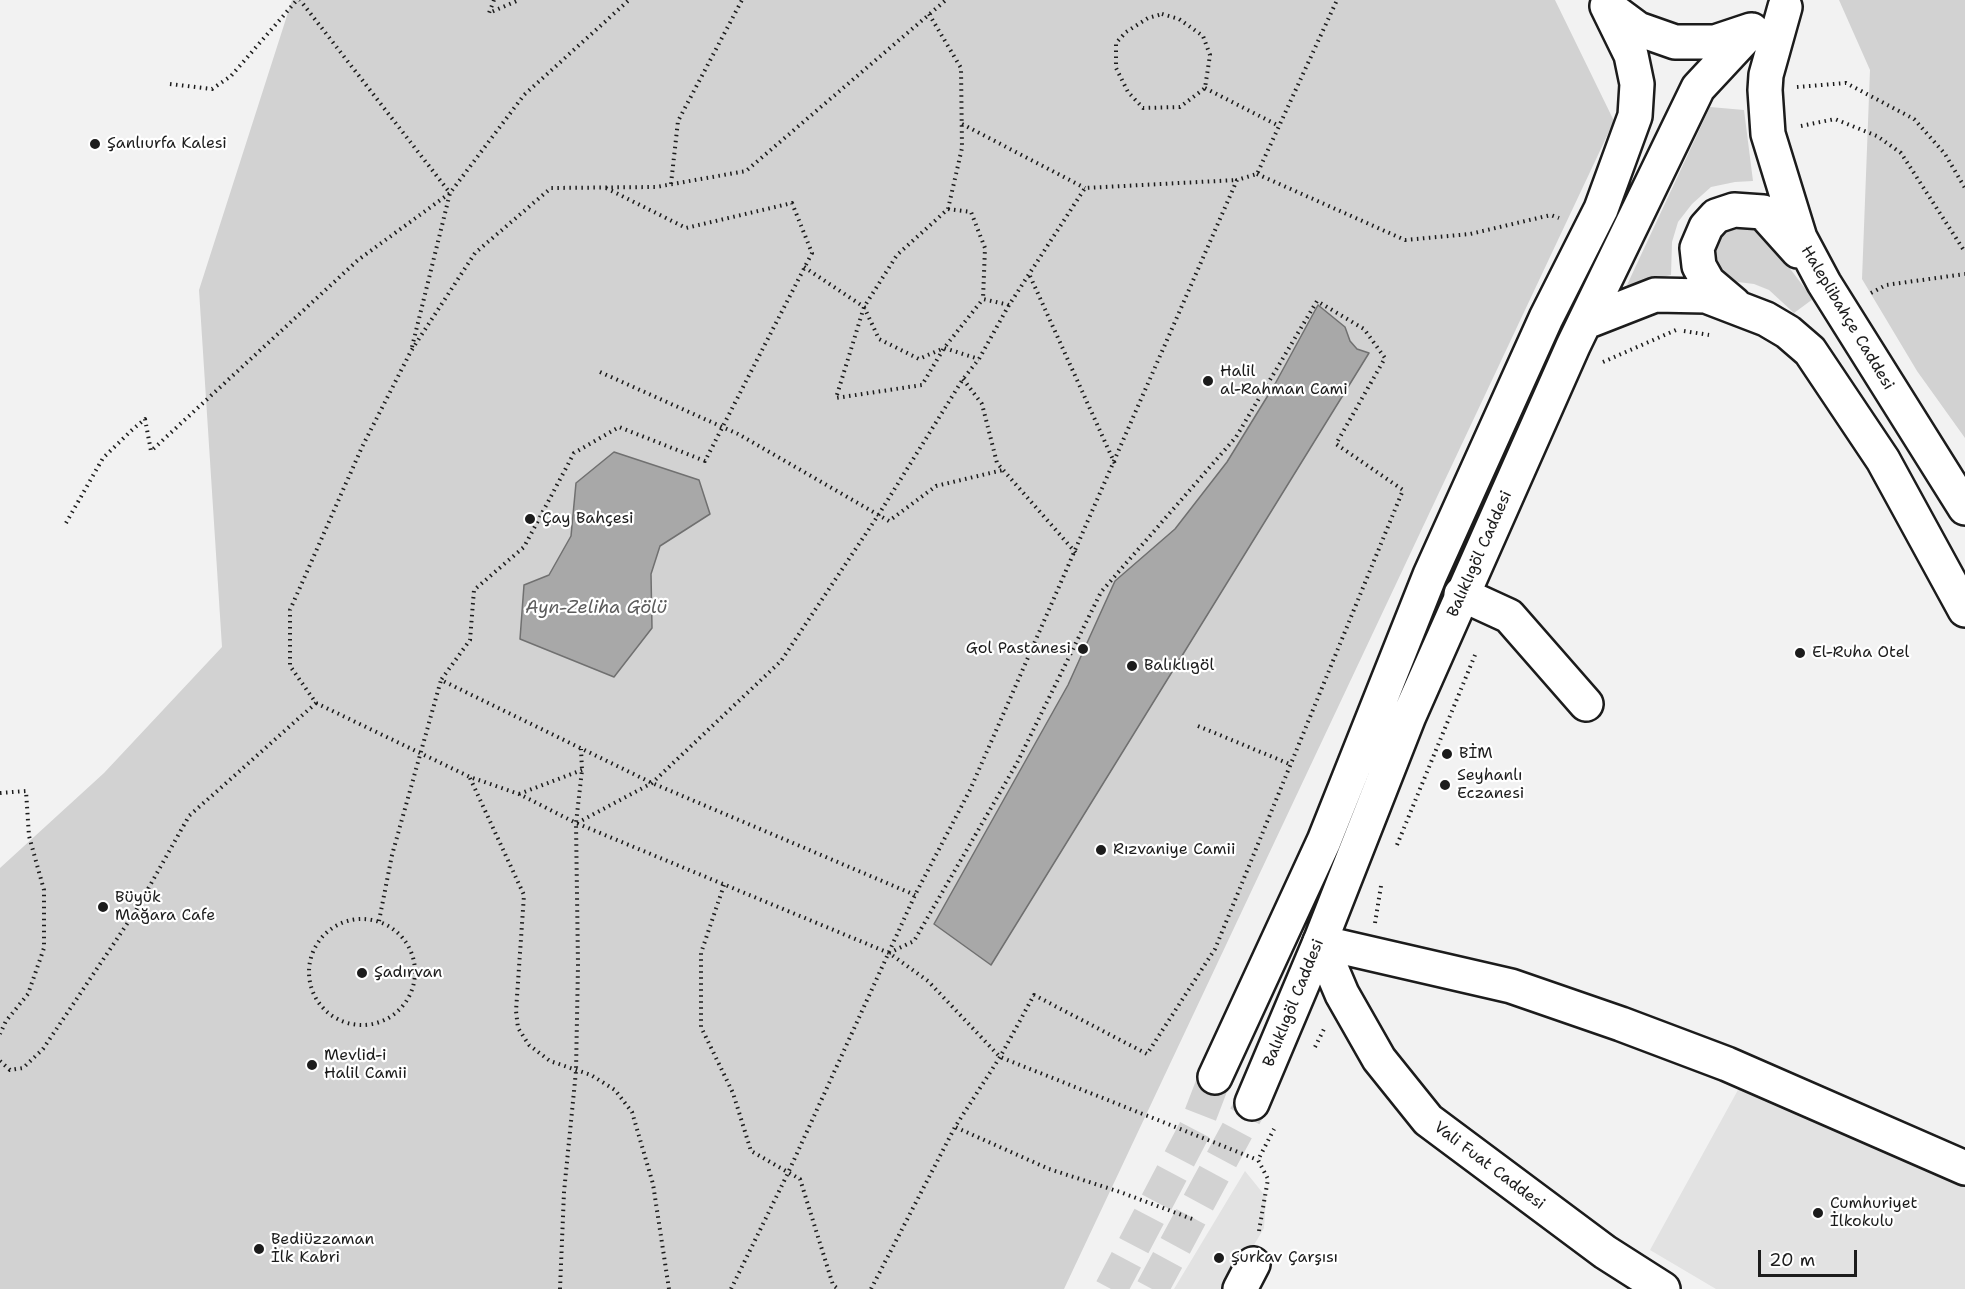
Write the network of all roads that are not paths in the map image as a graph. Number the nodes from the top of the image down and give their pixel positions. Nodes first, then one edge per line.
1 (1605, 3) edge
2 (1787, 4) edge
3 (1752, 30) junction
4 (1824, 283) junction
5 (1740, 309) junction
6 (1586, 322) junction
7 (1965, 508) edge
8 (1461, 594) junction
9 (1965, 610) edge
10 (1586, 704) dead end
11 (1320, 942) junction
12 (1215, 1077) tunnel mouth
13 (1252, 1103) tunnel mouth
14 (1965, 1168) edge
15 (1663, 1289) edge

1 - 3 main road
1 - 12 main road
2 - 3 main road
2 - 4 main road, Haleplibahçe Caddesi
3 - 6 main road, Balıklıgöl Caddesi
4 - 5 main road
4 - 7 main road, Haleplibahçe Caddesi
5 - 6 main road
5 - 9 main road
6 - 8 main road, Balıklıgöl Caddesi
8 - 10 main road
8 - 11 main road, Balıklıgöl Caddesi
11 - 13 main road, Balıklıgöl Caddesi
11 - 14 main road
11 - 15 main road, Vali Fuat Caddesi

